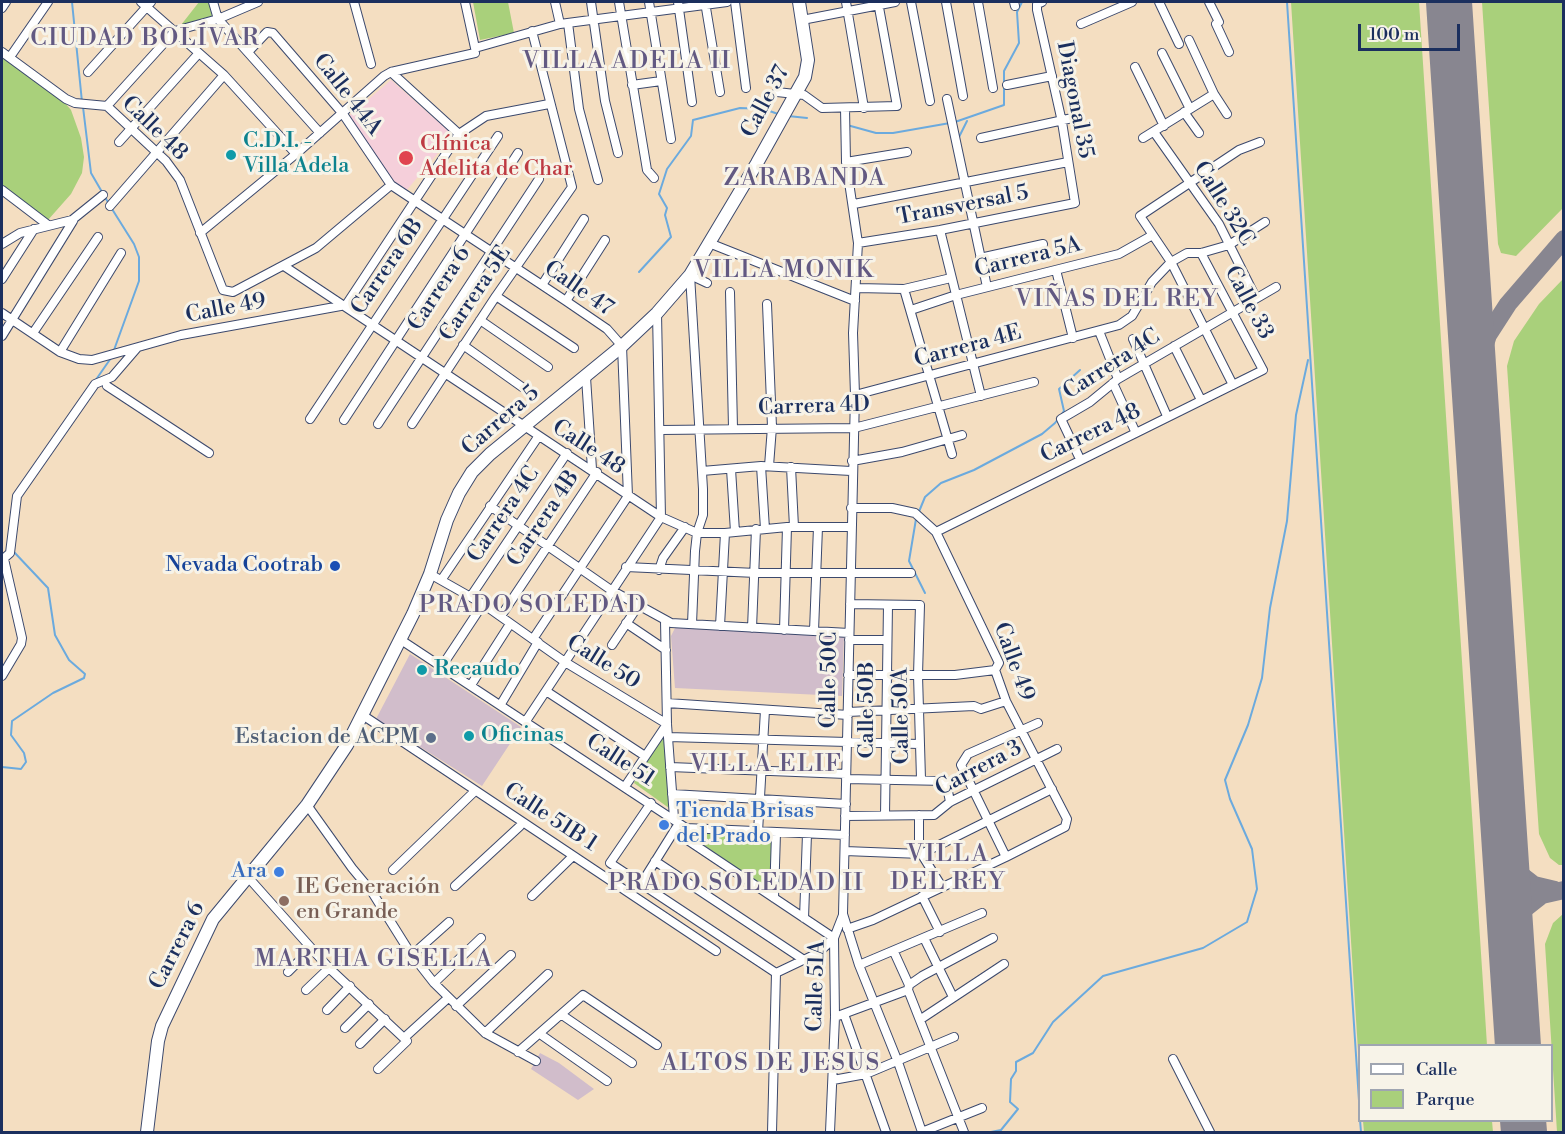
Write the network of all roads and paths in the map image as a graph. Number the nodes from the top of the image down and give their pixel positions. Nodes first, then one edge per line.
1 (6, 2) edge
2 (48, 2) edge
3 (213, 2) edge
4 (253, 2) edge
5 (354, 2) edge
6 (465, 2) edge
7 (555, 2) edge
8 (591, 2) edge
9 (619, 2) edge
10 (649, 2) edge
11 (728, 2) edge
12 (735, 2) edge
13 (799, 2) edge
14 (895, 2) edge
15 (911, 2) edge
16 (946, 2) edge
17 (978, 2) edge
18 (1132, 2) edge
19 (1159, 2) edge
20 (1209, 2) edge
21 (147, 3) edge
22 (705, 3) edge
23 (878, 3) edge
24 (1039, 3) edge
25 (679, 5) edge
26 (847, 6) edge
27 (2, 8) edge
28 (651, 12) junction
29 (622, 15) junction
30 (218, 19) junction
31 (595, 19) junction
32 (802, 20) junction
33 (564, 23) junction
34 (1081, 24) dead end
35 (175, 31) junction
36 (532, 31) junction
37 (1189, 40) dead end
38 (1179, 44) dead end
39 (2, 51) edge
40 (249, 51) junction
41 (475, 51) junction
42 (1229, 52) dead end
43 (199, 53) junction
44 (1162, 53) dead end
45 (10, 57) junction
46 (371, 64) dead end
47 (1135, 67) dead end
48 (88, 72) dead end
49 (391, 72) junction
50 (224, 75) junction
51 (1053, 76) junction
52 (662, 81) junction
53 (632, 85) junction
54 (1007, 85) dead end
55 (746, 88) dead end
56 (993, 88) dead end
57 (720, 92) dead end
58 (777, 92) dead end
59 (797, 93) junction
60 (1214, 94) junction
61 (963, 96) dead end
62 (947, 99) dead end
63 (930, 101) dead end
64 (692, 102) dead end
65 (549, 104) junction
66 (106, 106) junction
67 (845, 108) junction
68 (864, 108) junction
69 (1187, 111) junction
70 (343, 114) junction
71 (1227, 114) dead end
72 (1077, 117) dead end
73 (1062, 122) junction
74 (1164, 126) junction
75 (131, 128) junction
76 (1154, 132) junction
77 (320, 133) junction
78 (1199, 133) dead end
79 (459, 134) junction
80 (498, 136) dead end
81 (981, 138) dead end
82 (1143, 138) dead end
83 (671, 139) dead end
84 (119, 142) dead end
85 (1260, 142) dead end
86 (907, 152) dead end
87 (158, 153) junction
88 (518, 153) dead end
89 (618, 153) dead end
90 (296, 154) junction
91 (846, 162) junction
92 (1068, 162) junction
93 (654, 178) dead end
94 (539, 179) dead end
95 (598, 180) dead end
96 (965, 183) junction
97 (1190, 183) junction
98 (391, 185) junction
99 (2, 190) edge
100 (103, 195) dead end
101 (414, 201) junction
102 (1075, 203) joint
103 (854, 204) junction
104 (110, 206) dead end
105 (441, 219) junction
106 (584, 219) dead end
107 (73, 221) dead end
108 (974, 222) junction
109 (1265, 222) dead end
110 (48, 225) junction
111 (34, 229) junction
112 (940, 230) junction
113 (200, 233) junction
114 (466, 236) junction
115 (1151, 236) junction
116 (98, 237) dead end
117 (605, 240) dead end
118 (709, 243) junction
119 (858, 243) junction
120 (2, 244) edge
121 (1043, 244) dead end
122 (1229, 244) junction
123 (489, 251) junction
124 (122, 253) dead end
125 (1201, 253) junction
126 (980, 258) junction
127 (1171, 262) junction
128 (284, 266) junction
129 (516, 268) junction
130 (1056, 270) junction
131 (690, 275) junction
132 (951, 278) junction
133 (2, 279) edge
134 (707, 283) dead end
135 (542, 285) junction
136 (987, 287) junction
137 (1276, 287) dead end
138 (857, 288) junction
139 (904, 289) junction
140 (730, 292) dead end
141 (956, 295) junction
142 (496, 296) junction
143 (1256, 298) junction
144 (566, 301) junction
145 (855, 301) junction
146 (767, 304) dead end
147 (346, 305) junction
148 (911, 310) junction
149 (1233, 311) junction
150 (2, 313) edge
151 (657, 313) junction
152 (12, 320) junction
153 (480, 320) junction
154 (372, 322) junction
155 (1206, 327) junction
156 (1100, 331) junction
157 (33, 333) junction
158 (2, 336) edge
159 (1072, 338) junction
160 (397, 339) junction
161 (1133, 339) dead end
162 (463, 345) junction
163 (140, 346) junction
164 (622, 346) junction
165 (1174, 346) junction
166 (574, 348) dead end
167 (60, 352) junction
168 (421, 356) junction
169 (973, 364) junction
170 (1144, 364) junction
171 (548, 367) dead end
172 (1263, 370) joint
173 (446, 372) junction
174 (930, 375) junction
175 (586, 377) junction
176 (1116, 381) junction
177 (1034, 382) dead end
178 (1233, 385) junction
179 (106, 386) dead end
180 (522, 387) dead end
181 (855, 395) junction
182 (981, 396) junction
183 (1201, 400) junction
184 (939, 407) junction
185 (1167, 416) junction
186 (310, 419) dead end
187 (344, 420) dead end
188 (378, 424) dead end
189 (412, 424) dead end
190 (523, 427) junction
191 (772, 427) junction
192 (733, 428) junction
193 (854, 428) junction
194 (661, 430) junction
195 (700, 430) junction
196 (1135, 431) junction
197 (963, 435) dead end
198 (538, 437) junction
199 (948, 440) junction
200 (209, 453) dead end
201 (567, 453) junction
202 (952, 454) dead end
203 (1080, 459) junction
204 (852, 460) junction
205 (765, 466) junction
206 (791, 467) junction
207 (731, 469) junction
208 (594, 471) junction
209 (702, 471) junction
210 (851, 471) junction
211 (628, 496) junction
212 (490, 506) junction
213 (851, 508) junction
214 (661, 516) junction
215 (851, 526) junction
216 (520, 527) junction
217 (685, 527) junction
218 (791, 527) junction
219 (818, 527) junction
220 (760, 529) junction
221 (735, 532) junction
222 (936, 532) junction
223 (697, 533) junction
224 (725, 533) junction
225 (548, 546) junction
226 (5, 557) edge
227 (626, 567) junction
228 (580, 568) junction
229 (660, 570) junction
230 (694, 571) junction
231 (851, 571) junction
232 (724, 572) junction
233 (785, 572) junction
234 (816, 572) junction
235 (430, 573) junction
236 (756, 573) junction
237 (911, 573) dead end
238 (442, 579) junction
239 (611, 590) junction
240 (471, 596) junction
241 (483, 604) junction
242 (850, 604) junction
243 (634, 605) junction
244 (888, 605) junction
245 (501, 616) junction
246 (665, 621) junction
247 (626, 623) junction
248 (510, 624) junction
249 (692, 624) junction
250 (720, 626) junction
251 (752, 628) junction
252 (784, 630) junction
253 (814, 631) junction
254 (849, 637) junction
255 (401, 640) junction
256 (536, 640) junction
257 (886, 640) junction
258 (612, 645) dead end
259 (666, 650) junction
260 (565, 662) junction
261 (442, 666) junction
262 (995, 670) junction
263 (848, 675) junction
264 (918, 675) junction
265 (2, 676) edge
266 (885, 676) junction
267 (471, 685) junction
268 (546, 691) junction
269 (1006, 701) junction
270 (667, 703) junction
271 (501, 704) junction
272 (920, 709) junction
273 (765, 710) junction
274 (885, 710) junction
275 (848, 713) junction
276 (364, 716) junction
277 (525, 721) junction
278 (1038, 723) dead end
279 (667, 724) junction
280 (1020, 732) junction
281 (668, 737) junction
282 (764, 740) junction
283 (847, 744) junction
284 (919, 744) junction
285 (885, 745) junction
286 (1057, 749) dead end
287 (645, 756) junction
288 (1035, 760) junction
289 (670, 767) junction
290 (761, 771) junction
291 (846, 776) junction
292 (886, 778) junction
293 (921, 779) junction
294 (626, 785) junction
295 (1052, 789) junction
296 (475, 791) junction
297 (972, 791) junction
298 (672, 794) junction
299 (760, 799) junction
300 (950, 802) junction
301 (651, 803) junction
302 (846, 804) junction
303 (307, 805) junction
304 (885, 815) junction
305 (919, 815) junction
306 (845, 816) junction
307 (676, 821) junction
308 (987, 822) junction
309 (520, 826) dead end
310 (674, 831) junction
311 (758, 832) junction
312 (776, 832) junction
313 (807, 834) junction
314 (845, 835) junction
315 (845, 851) junction
316 (921, 854) junction
317 (1006, 857) junction
318 (571, 858) dead end
319 (655, 861) junction
320 (393, 870) dead end
321 (247, 876) junction
322 (641, 884) junction
323 (454, 886) dead end
324 (942, 887) junction
325 (532, 896) dead end
326 (922, 896) junction
327 (774, 898) junction
328 (982, 913) dead end
329 (843, 914) junction
330 (804, 918) junction
331 (449, 922) dead end
332 (847, 929) junction
333 (940, 932) junction
334 (481, 938) dead end
335 (834, 938) junction
336 (993, 938) dead end
337 (925, 940) junction
338 (311, 948) junction
339 (716, 951) dead end
340 (894, 952) junction
341 (412, 955) junction
342 (512, 955) dead end
343 (804, 960) junction
344 (1004, 964) dead end
345 (859, 965) junction
346 (329, 968) junction
347 (938, 969) junction
348 (288, 972) dead end
349 (776, 973) junction
350 (548, 974) dead end
351 (434, 983) junction
352 (350, 986) junction
353 (909, 987) junction
354 (306, 990) dead end
355 (953, 997) junction
356 (448, 998) junction
357 (875, 1002) junction
358 (369, 1005) junction
359 (456, 1006) junction
360 (327, 1010) dead end
361 (844, 1014) junction
362 (562, 1015) junction
363 (835, 1017) junction
364 (385, 1019) junction
365 (921, 1019) junction
366 (345, 1028) dead end
367 (484, 1033) junction
368 (540, 1034) junction
369 (954, 1037) dead end
370 (405, 1040) junction
371 (360, 1044) dead end
372 (657, 1045) dead end
373 (931, 1046) junction
374 (518, 1053) junction
375 (1173, 1059) dead end
376 (536, 1061) dead end
377 (898, 1062) junction
378 (632, 1063) dead end
379 (378, 1068) dead end
380 (866, 1074) junction
381 (833, 1080) junction
382 (607, 1081) dead end
383 (982, 1108) dead end
384 (958, 1117) junction
385 (147, 1132) edge
386 (772, 1132) edge
387 (830, 1132) edge
388 (886, 1132) edge
389 (922, 1132) edge
390 (964, 1132) edge
391 (1210, 1132) edge

1 - 27 street
2 - 45 street
3 - 30 street
4 - 30 street
5 - 46 street
6 - 41 street
7 - 33 street
8 - 31 street
9 - 29 street
10 - 28 street
11 - 22 street
12 - 55 street
13 - 32 main road, Calle 37
14 - 23 street
15 - 63 street
16 - 61 street
17 - 56 street
18 - 34 street
19 - 38 street
20 - 42 street
21 - 35 street
21 - 48 street
22 - 25 street
22 - 57 street
23 - 26 street
23 - 68 street
24 - 51 street, Diagonal 35
25 - 28 street
25 - 64 street
26 - 32 street
26 - 68 street
28 - 29 street
28 - 52 street
29 - 31 street
29 - 53 street
30 - 35 street
30 - 40 street
31 - 33 street
31 - 89 street
32 - 59 main road, Calle 37
33 - 36 street
33 - 95 street
35 - 43 street
35 - 66 street
36 - 41 street
36 - 65 street
37 - 60 street
39 - 45 street, Calle 48
40 - 70 street, Calle 44A
40 - 77 street
41 - 49 street
43 - 50 street
43 - 75 street
44 - 69 street
45 - 66 street, Calle 48
47 - 74 street
49 - 70 street
49 - 79 street
50 - 87 street
50 - 90 street
51 - 54 street
51 - 73 street, Diagonal 35
52 - 53 street
52 - 83 street
53 - 93 street
58 - 59 street
59 - 67 street
59 - 118 main road, Calle 37
60 - 69 street
60 - 71 street
62 - 96 street
65 - 79 street
65 - 129 street, Carrera 5E
66 - 75 street, Calle 48
67 - 68 street
67 - 91 street, Calle 50C
69 - 74 street
69 - 78 street
70 - 77 street
70 - 98 street, Calle 44A
72 - 73 street
73 - 81 street
73 - 92 street, Diagonal 35
74 - 76 street
75 - 84 street
75 - 87 street, Calle 48
76 - 82 street
76 - 97 street, Calle 32C
77 - 90 street
79 - 101 street
80 - 105 street, Carrera 6B
85 - 97 street
86 - 91 street
87 - 104 street
87 - 113 street, Calle 48
88 - 114 street
90 - 113 street
91 - 103 street, Calle 50C
92 - 96 street
92 - 102 street, Diagonal 35
94 - 123 street, Carrera 6
96 - 103 street
96 - 108 street
97 - 115 street
97 - 122 street, Calle 32C
98 - 101 street, Calle 47
98 - 128 street
99 - 110 street
100 - 110 street
101 - 105 street, Calle 47
101 - 147 street
102 - 108 street, Transversal 5
103 - 119 street, Calle 50C
105 - 114 street, Calle 47
105 - 154 street, Carrera 6B
106 - 135 street
107 - 152 street
108 - 112 street, Transversal 5
108 - 126 street
109 - 122 street, Carrera 4E
110 - 111 street
111 - 120 street
111 - 133 street
112 - 119 street, Transversal 5
112 - 132 street
113 - 128 street, Calle 48
114 - 123 street, Calle 47
114 - 160 street
115 - 127 street
115 - 130 street, Carrera 5A
116 - 157 street
117 - 144 street
118 - 131 main road, Calle 37
118 - 145 street
119 - 138 street, Calle 50C
121 - 126 street
122 - 125 street, Carrera 4E
122 - 143 street, Calle 32C
123 - 129 street, Calle 47
123 - 168 street, Carrera 6
124 - 167 street
125 - 127 street, Carrera 4E
125 - 149 street, Calle 33
126 - 136 street
127 - 155 street
127 - 156 street, Carrera 4E
128 - 147 street, Calle 48
129 - 135 street, Calle 47
129 - 142 street, Carrera 5E
130 - 136 street, Carrera 5A
130 - 159 street
131 - 134 street
131 - 151 main road, Carrera 5
131 - 195 street
132 - 139 street
132 - 141 street
135 - 144 street, Calle 47
136 - 141 street, Carrera 5A
137 - 143 street, Carrera 4C
138 - 139 street
138 - 145 street, Calle 50C
139 - 148 street
140 - 192 street
141 - 148 street, Carrera 5A
141 - 169 street
142 - 153 street, Carrera 5E
142 - 166 street
143 - 149 street, Carrera 4C
144 - 164 street, Calle 47
145 - 181 street, Calle 50C
146 - 191 street
147 - 154 street, Calle 48
147 - 163 street, Calle 49
148 - 174 street
149 - 155 street, Carrera 4C
149 - 172 street, Calle 33
150 - 152 street
151 - 164 main road, Carrera 5
151 - 194 street
152 - 157 street
152 - 158 street
153 - 162 street, Carrera 5E
153 - 171 street
154 - 160 street, Calle 48
154 - 186 street, Carrera 6B
155 - 165 street, Carrera 4C
155 - 178 street
156 - 159 street, Carrera 4E
156 - 176 street
157 - 167 street
159 - 169 street, Carrera 4E
160 - 168 street, Calle 48
160 - 187 street
161 - 170 street
162 - 173 street, Carrera 5E
162 - 180 street
163 - 167 street, Calle 49
163 - 226 street
164 - 175 main road, Carrera 5
164 - 211 street
165 - 170 street, Carrera 4C
165 - 183 street
168 - 173 street, Calle 48
168 - 188 street, Carrera 6
169 - 174 street, Carrera 4E
169 - 182 street
170 - 176 street, Carrera 4C
170 - 185 street
172 - 178 street, Carrera 48
173 - 189 street, Carrera 5E
173 - 190 street, Calle 48
174 - 181 street, Carrera 4E
174 - 184 street
175 - 190 main road, Carrera 5
175 - 208 street
176 - 196 street
176 - 203 street, Carrera 4C
177 - 182 street, Carrera 4D
178 - 183 street, Carrera 48
179 - 200 street
181 - 193 street, Calle 50C
182 - 184 street, Carrera 4D
183 - 185 street, Carrera 48
184 - 193 street, Carrera 4D
184 - 199 street
185 - 196 street, Carrera 48
190 - 198 street, Calle 48
190 - 235 main road, Carrera 5
191 - 192 street, Carrera 4D
191 - 193 street, Carrera 4D
191 - 205 street
192 - 195 street, Carrera 4D
193 - 204 street, Calle 50C
194 - 195 street, Carrera 4D
194 - 214 street
195 - 209 street
196 - 203 street, Carrera 48
197 - 199 street
198 - 201 street, Calle 48
198 - 212 street, Carrera 5
199 - 202 street
199 - 204 street
201 - 208 street, Calle 48
201 - 216 street, Carrera 4C
203 - 222 street, Carrera 48
204 - 210 street, Calle 50C
205 - 206 street
205 - 207 street
205 - 220 street
206 - 210 street
206 - 218 street
207 - 209 street
207 - 221 street
208 - 211 street, Calle 48
208 - 225 street, Carrera 4B
209 - 223 street
210 - 213 street, Calle 50C
211 - 214 street, Calle 48
211 - 228 street
212 - 216 street
212 - 238 street, Carrera 5
213 - 215 street, Calle 50C
213 - 222 street, Calle 49
214 - 217 street, Calle 48
214 - 227 street
215 - 219 street
215 - 231 street, Calle 50C
216 - 225 street
216 - 240 street, Carrera 4C
217 - 223 street, Calle 48
217 - 229 street
218 - 219 street
218 - 220 street
218 - 233 street
219 - 234 street
220 - 221 street
220 - 236 street
221 - 224 street
222 - 262 street, Calle 49
223 - 224 street
223 - 230 street
224 - 232 street
225 - 228 street
225 - 245 street, Carrera 4B
226 - 265 street
227 - 229 street
227 - 239 street
228 - 239 street
228 - 256 street
229 - 230 street
230 - 232 street
230 - 249 street
231 - 234 street
231 - 237 street
231 - 242 street, Calle 50C
232 - 236 street
232 - 250 street
233 - 234 street
233 - 236 street
233 - 252 street
234 - 253 street
235 - 238 street, Calle 50
235 - 255 main road, Carrera 5
236 - 251 street
238 - 240 street, Calle 50
239 - 243 street
239 - 260 street
240 - 241 street, Calle 50
241 - 245 street, Calle 50
241 - 261 street
242 - 244 street
242 - 254 street, Calle 50C
243 - 246 street
243 - 247 street
244 - 257 street, Calle 50B
244 - 264 street, Calle 50A
245 - 248 street, Calle 50
246 - 249 street
246 - 259 street
247 - 258 street
247 - 259 street
248 - 256 street, Calle 50
248 - 267 street
249 - 250 street
250 - 251 street
251 - 252 street
252 - 253 street
253 - 254 street
254 - 257 street
254 - 263 street, Calle 50C
255 - 261 street, Calle 51
255 - 276 main road, Carrera 5
256 - 260 street, Calle 50
256 - 271 street
257 - 266 street, Calle 50B
259 - 270 street
260 - 268 street
260 - 279 street, Calle 50
261 - 267 street, Calle 51
262 - 264 street
262 - 269 street, Calle 49
263 - 266 street
263 - 275 street, Calle 50C
264 - 266 street
264 - 272 street, Calle 50A
266 - 274 street, Calle 50B
267 - 271 street, Calle 51
268 - 277 street
268 - 287 street
269 - 272 street
269 - 280 street, Calle 49
270 - 273 street
270 - 279 street
271 - 277 street, Calle 51
272 - 274 street
272 - 284 street, Calle 50A
273 - 275 street
273 - 282 street
274 - 275 street
274 - 285 street, Calle 50B
275 - 283 street, Calle 50C
276 - 296 street, Calle 51B 1
276 - 303 main road, Carrera 6
277 - 294 street, Calle 51
278 - 280 street
279 - 281 street
279 - 287 street
280 - 288 street, Calle 49
280 - 297 street
281 - 282 street
281 - 289 street
282 - 283 street
282 - 290 street
283 - 285 street
283 - 291 street, Calle 50C
284 - 285 street
284 - 293 street, Calle 50A
285 - 292 street, Calle 50B
286 - 288 street, Carrera 3
287 - 294 street
288 - 295 street, Calle 49
288 - 297 street, Carrera 3
289 - 290 street
289 - 298 street
290 - 291 street
290 - 299 street
291 - 292 street
291 - 302 street, Calle 50C
292 - 293 street
292 - 304 street, Calle 50B
293 - 300 street, Calle 50A
294 - 301 street, Calle 51
295 - 308 street
295 - 317 street, Calle 49
296 - 320 street
296 - 339 street, Calle 51B 1
297 - 300 street, Carrera 3
297 - 308 street
298 - 299 street
298 - 307 street
299 - 302 street
299 - 311 street
300 - 305 street, Carrera 3
301 - 307 street, Calle 51
301 - 322 street
302 - 306 street, Calle 50C
303 - 321 main road, Carrera 6
303 - 341 street
304 - 305 street, Carrera 3
304 - 306 street, Carrera 3
305 - 316 street
306 - 314 street, Calle 50C
307 - 310 street
307 - 311 street, Calle 51
308 - 316 street
308 - 317 street
309 - 323 street
310 - 319 street
310 - 327 street
311 - 312 street, Calle 51
312 - 313 street, Calle 51
312 - 327 street
313 - 314 street, Calle 51
313 - 330 street
314 - 315 street, Calle 50C
315 - 316 street
315 - 329 street, Calle 50C
316 - 324 street
317 - 324 street
318 - 325 street
319 - 322 street
319 - 343 street, Calle 51A
321 - 338 street
321 - 385 main road, Carrera 6
322 - 349 street
324 - 326 street
326 - 332 street
326 - 333 street
327 - 330 street
328 - 333 street
329 - 332 street, Calle 50C
329 - 335 street, Calle 51A
330 - 335 street
331 - 341 street
332 - 345 street, Calle 50C
333 - 337 street
334 - 351 street
335 - 343 street
335 - 363 street, Calle 51A
336 - 347 street
337 - 340 street
337 - 347 street
338 - 346 street
338 - 348 street
340 - 345 street
340 - 353 street
341 - 351 street
342 - 359 street
343 - 349 street
344 - 355 street
345 - 357 street, Calle 50C
346 - 352 street
346 - 354 street
347 - 353 street
347 - 355 street
349 - 386 street
350 - 367 street
351 - 356 street
352 - 358 street
352 - 360 street
353 - 357 street
353 - 365 street
355 - 365 street
356 - 359 street
356 - 370 street
357 - 361 street
357 - 377 street, Calle 50C
358 - 364 street
358 - 366 street
359 - 367 street
361 - 363 street
361 - 380 street
362 - 368 street
362 - 372 street
362 - 378 street
363 - 381 street, Calle 51A
364 - 370 street
364 - 371 street
365 - 373 street
367 - 374 street
368 - 374 street
368 - 382 street
369 - 373 street
370 - 379 street
373 - 377 street
373 - 384 street
374 - 376 street
375 - 391 street
377 - 380 street
377 - 389 street, Calle 50C
380 - 381 street
380 - 388 street
381 - 387 street, Calle 51A
383 - 384 street
384 - 389 street
384 - 390 street

